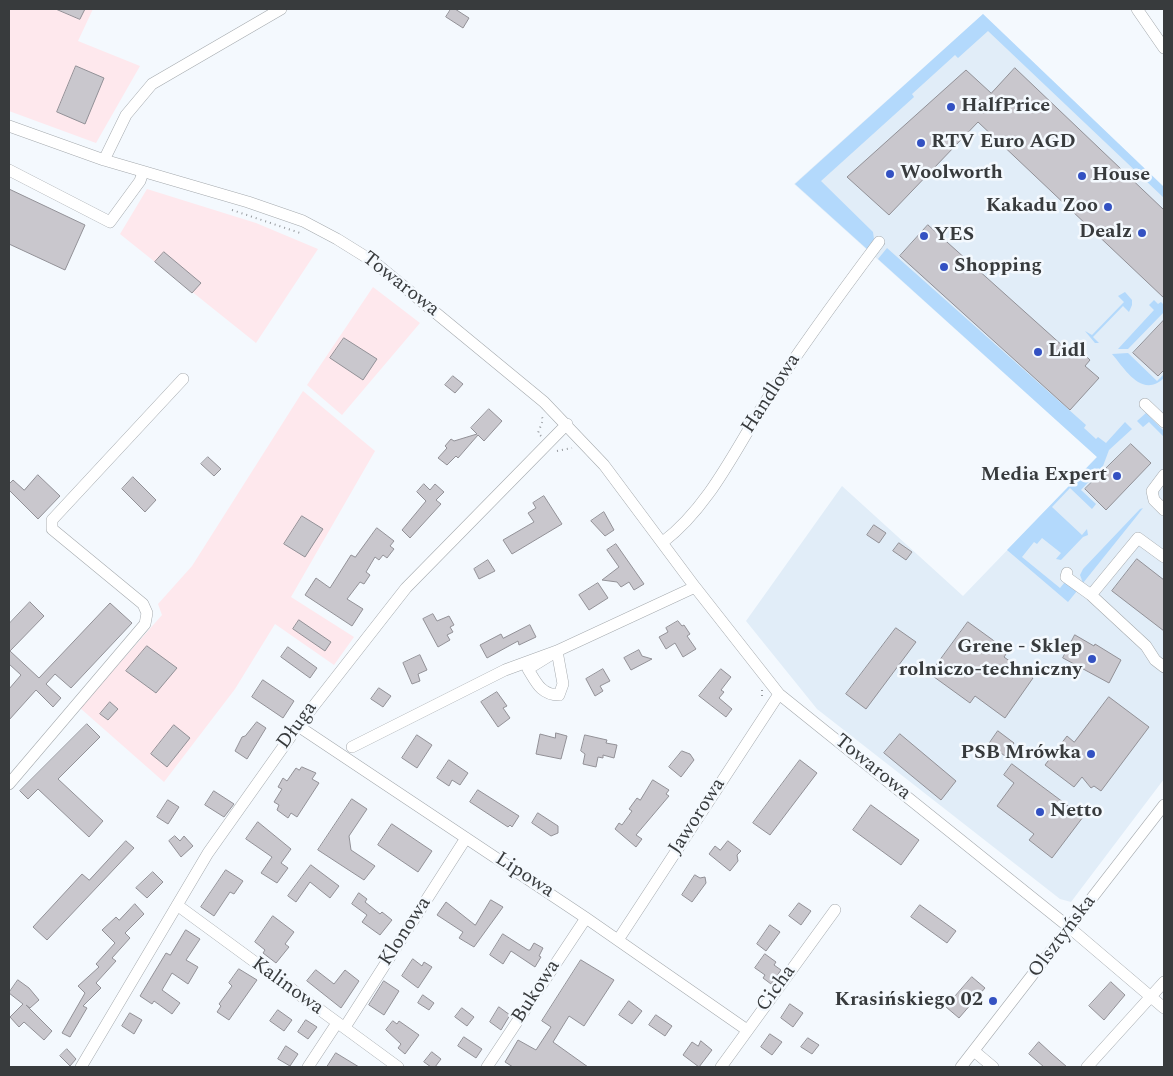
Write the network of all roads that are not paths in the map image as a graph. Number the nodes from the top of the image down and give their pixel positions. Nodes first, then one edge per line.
1 (281, 9) edge
2 (1137, 9) edge
3 (1164, 48) edge
4 (9, 126) edge
5 (104, 160) junction
6 (9, 170) edge
7 (143, 172) junction
8 (879, 242) dead end
9 (183, 379) dead end
10 (1145, 404) dead end
11 (1164, 422) edge
12 (567, 424) junction
13 (1164, 475) edge
14 (1164, 510) edge
15 (663, 542) junction
16 (1164, 557) edge
17 (1066, 573) dead end
18 (695, 588) junction
19 (1091, 595) junction
20 (1164, 667) edge
21 (779, 694) junction
22 (298, 726) junction
23 (352, 748) dead end
24 (9, 784) edge
25 (1164, 805) edge
26 (466, 838) junction
27 (177, 905) junction
28 (835, 910) dead end
29 (586, 918) junction
30 (1070, 928) junction
31 (618, 940) junction
32 (1164, 982) edge
33 (1151, 996) junction
34 (1164, 1008) edge
35 (341, 1025) junction
36 (747, 1030) junction
37 (974, 1051) junction
38 (81, 1067) edge
39 (308, 1067) edge
40 (396, 1067) edge
41 (487, 1067) edge
42 (721, 1067) edge
43 (961, 1067) edge
44 (993, 1067) edge
45 (1087, 1067) edge

1 - 5 street
2 - 3 street
4 - 5 street, Towarowa
5 - 7 street, Towarowa
6 - 7 street
7 - 12 street, Towarowa
8 - 15 street, Handlowa
9 - 24 street
10 - 11 street
12 - 15 street, Towarowa
12 - 22 street, Długa
13 - 14 street
15 - 18 street, Towarowa
16 - 19 street
17 - 19 street
18 - 21 street, Towarowa
18 - 23 street
19 - 20 street
21 - 30 street, Towarowa
21 - 31 street, Jaworowa
22 - 26 street, Lipowa
22 - 27 street, Długa
25 - 30 street, Olsztyńska
26 - 29 street, Lipowa
26 - 35 street, Klonowa
27 - 35 street, Kalinowa
27 - 38 street, Długa
28 - 36 street, Cicha
29 - 31 street, Lipowa
29 - 41 street, Bukowa
30 - 33 street, Towarowa
30 - 37 street, Olsztyńska
31 - 36 street, Lipowa
32 - 33 street
33 - 34 street, Towarowa
33 - 45 street
35 - 39 street, Klonowa
35 - 40 street, Kalinowa
36 - 42 street, Cicha
37 - 43 street, Olsztyńska
37 - 44 street

